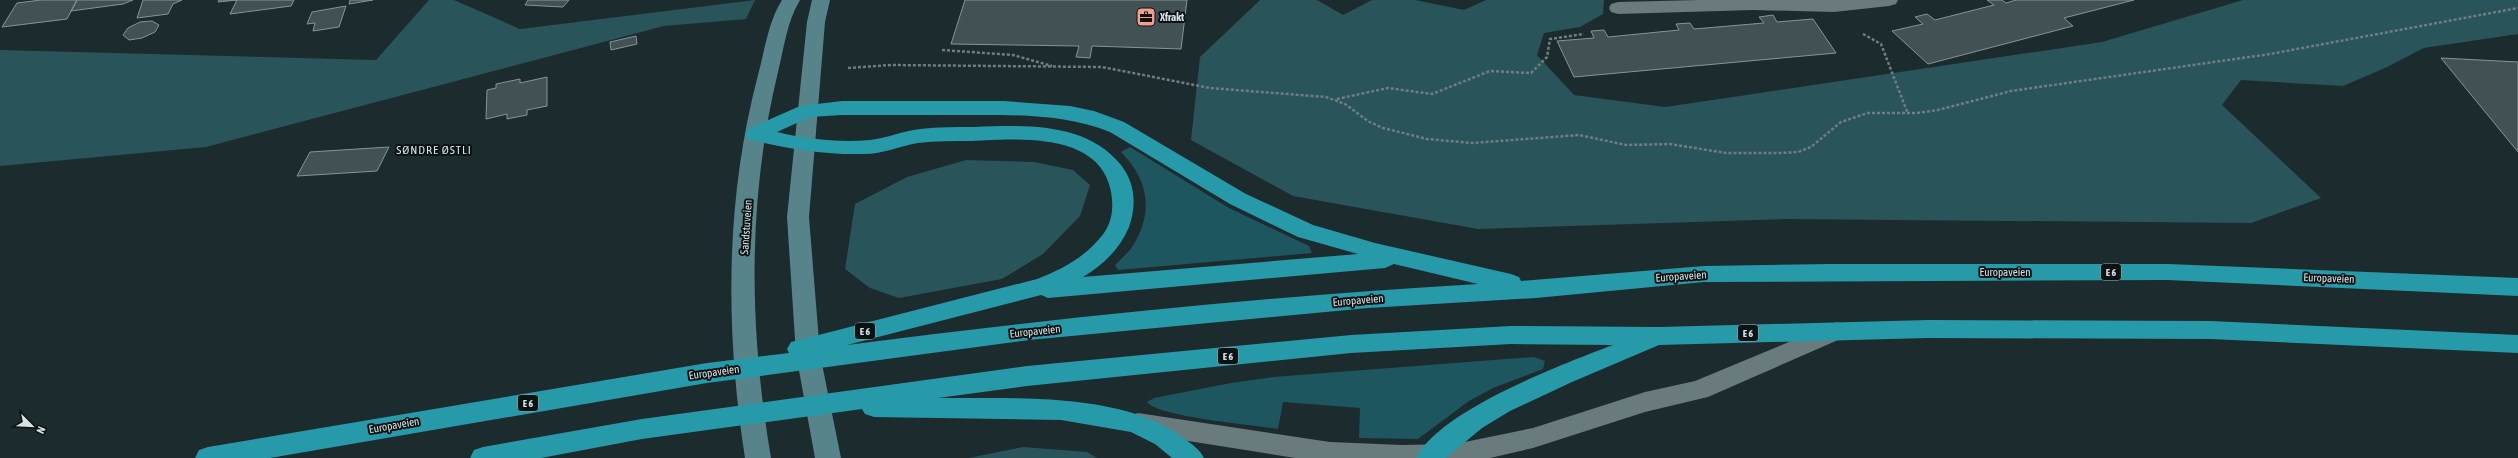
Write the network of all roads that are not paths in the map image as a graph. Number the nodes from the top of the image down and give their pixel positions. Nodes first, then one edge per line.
1 (791, 0) edge
2 (821, 0) edge
3 (1889, 0) edge
4 (1618, 8) dead end
5 (807, 111) junction
6 (755, 134) junction
7 (804, 143) junction
8 (1402, 258) junction
9 (2518, 287) edge
10 (1536, 289) junction
11 (1023, 292) junction
12 (1837, 331) junction
13 (1660, 336) junction
14 (2518, 344) edge
15 (707, 373) junction
16 (799, 406) junction
17 (1135, 423) junction
18 (1430, 457) edge
19 (208, 458) edge
20 (483, 458) edge
21 (758, 458) edge
22 (828, 458) edge
23 (1191, 458) edge

1 - 6 main road, Sandstuveien
2 - 5 main road
3 - 4 lane
5 - 6 highway
5 - 7 main road
5 - 8 highway, E 6
6 - 7 highway, E 6
6 - 21 main road, Sandstuveien
7 - 11 highway, E 6
7 - 22 main road
8 - 10 highway, E 6
8 - 11 highway, E 6
9 - 10 highway, Europaveien / E 6
10 - 15 highway, Europaveien / E 6
11 - 15 highway, E 6
12 - 13 highway, E 6
12 - 14 highway, E 6
12 - 18 lane, E 6
13 - 16 highway, E 6
13 - 18 highway, E 6
15 - 19 highway, Europaveien / E 6
16 - 17 highway, E 6
16 - 20 highway, E 6
17 - 18 lane, E 6
17 - 23 highway, E 6

